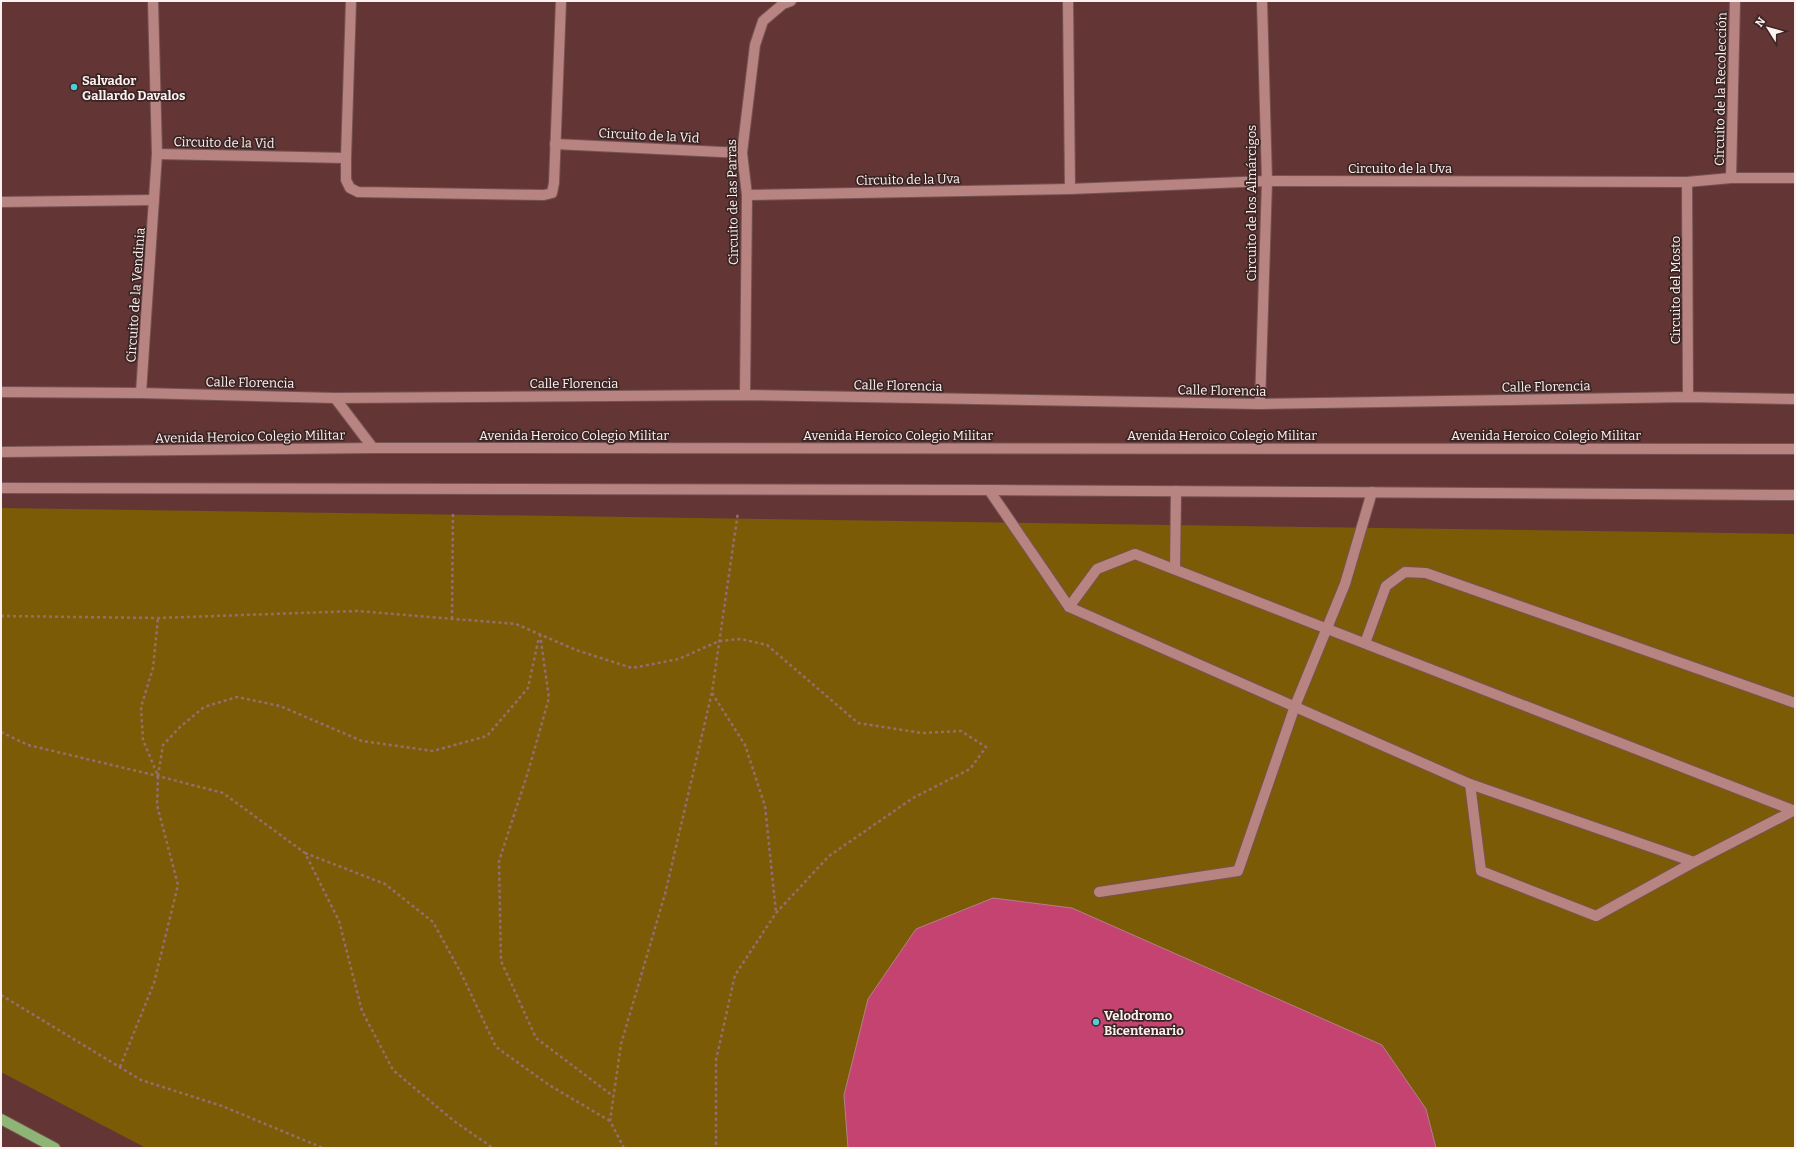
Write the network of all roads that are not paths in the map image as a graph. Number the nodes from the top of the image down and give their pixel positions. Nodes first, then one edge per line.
1 (153, 1) edge
2 (351, 1) edge
3 (562, 1) edge
4 (791, 1) edge
5 (1068, 1) edge
6 (1262, 1) edge
7 (1735, 1) edge
8 (555, 144) junction
9 (742, 153) junction
10 (157, 154) junction
11 (346, 158) junction
12 (1731, 178) junction
13 (1795, 178) edge
14 (1267, 181) junction
15 (1687, 182) junction
16 (1070, 189) junction
17 (747, 195) junction
18 (154, 200) junction
19 (1, 202) edge
20 (1, 392) edge
21 (141, 393) junction
22 (745, 395) junction
23 (1688, 397) junction
24 (335, 398) junction
25 (1795, 399) edge
26 (1260, 404) junction
27 (373, 448) junction
28 (1795, 449) edge
29 (1, 452) edge
30 (1, 488) edge
31 (989, 490) junction
32 (1176, 491) junction
33 (1372, 492) junction
34 (1795, 495) edge
35 (1175, 569) junction
36 (1069, 607) junction
37 (1328, 629) junction
38 (1364, 643) junction
39 (1795, 703) edge
40 (1295, 706) junction
41 (1470, 784) junction
42 (1795, 810) edge
43 (1694, 862) junction
44 (1099, 892) dead end
45 (1, 1119) edge
46 (55, 1148) edge

1 - 10 street, Circuito de la Vid
2 - 11 street
3 - 8 street
4 - 9 street, Circuito de las Parras
5 - 16 street
6 - 14 street, Circuito de los Almárcigos
7 - 12 street, Circuito de la Recolección
8 - 9 street, Circuito de la Vid
8 - 11 street
9 - 17 street, Circuito de las Parras
10 - 11 street, Circuito de la Vid
10 - 18 street, Circuito de la Vendinia
12 - 13 street, Circuito de la Uva
12 - 15 street, Circuito de la Uva
14 - 15 street, Circuito de la Uva
14 - 16 street, Circuito de la Uva
14 - 26 street, Circuito de los Almárcigos
15 - 23 street, Circuito del Mosto
16 - 17 street, Circuito de la Uva
17 - 22 street, Circuito de las Parras
18 - 19 street
18 - 21 street, Circuito de la Vendinia
20 - 21 street, Calle Florencia
21 - 24 street, Calle Florencia
22 - 24 street, Calle Florencia
22 - 26 street, Calle Florencia
23 - 25 street, Calle Florencia
23 - 26 street, Calle Florencia
24 - 27 street
27 - 28 street, Avenida Heroico Colegio Militar
27 - 29 street, Avenida Heroico Colegio Militar
30 - 31 street
31 - 32 street
31 - 36 street
32 - 33 street
32 - 35 street
33 - 34 street
33 - 37 street
35 - 36 street
35 - 37 street
36 - 40 street
37 - 38 street
37 - 40 street
38 - 39 street
38 - 42 street
40 - 41 street
40 - 44 street
41 - 43 street
41 - 43 street
42 - 43 street
45 - 46 main road

